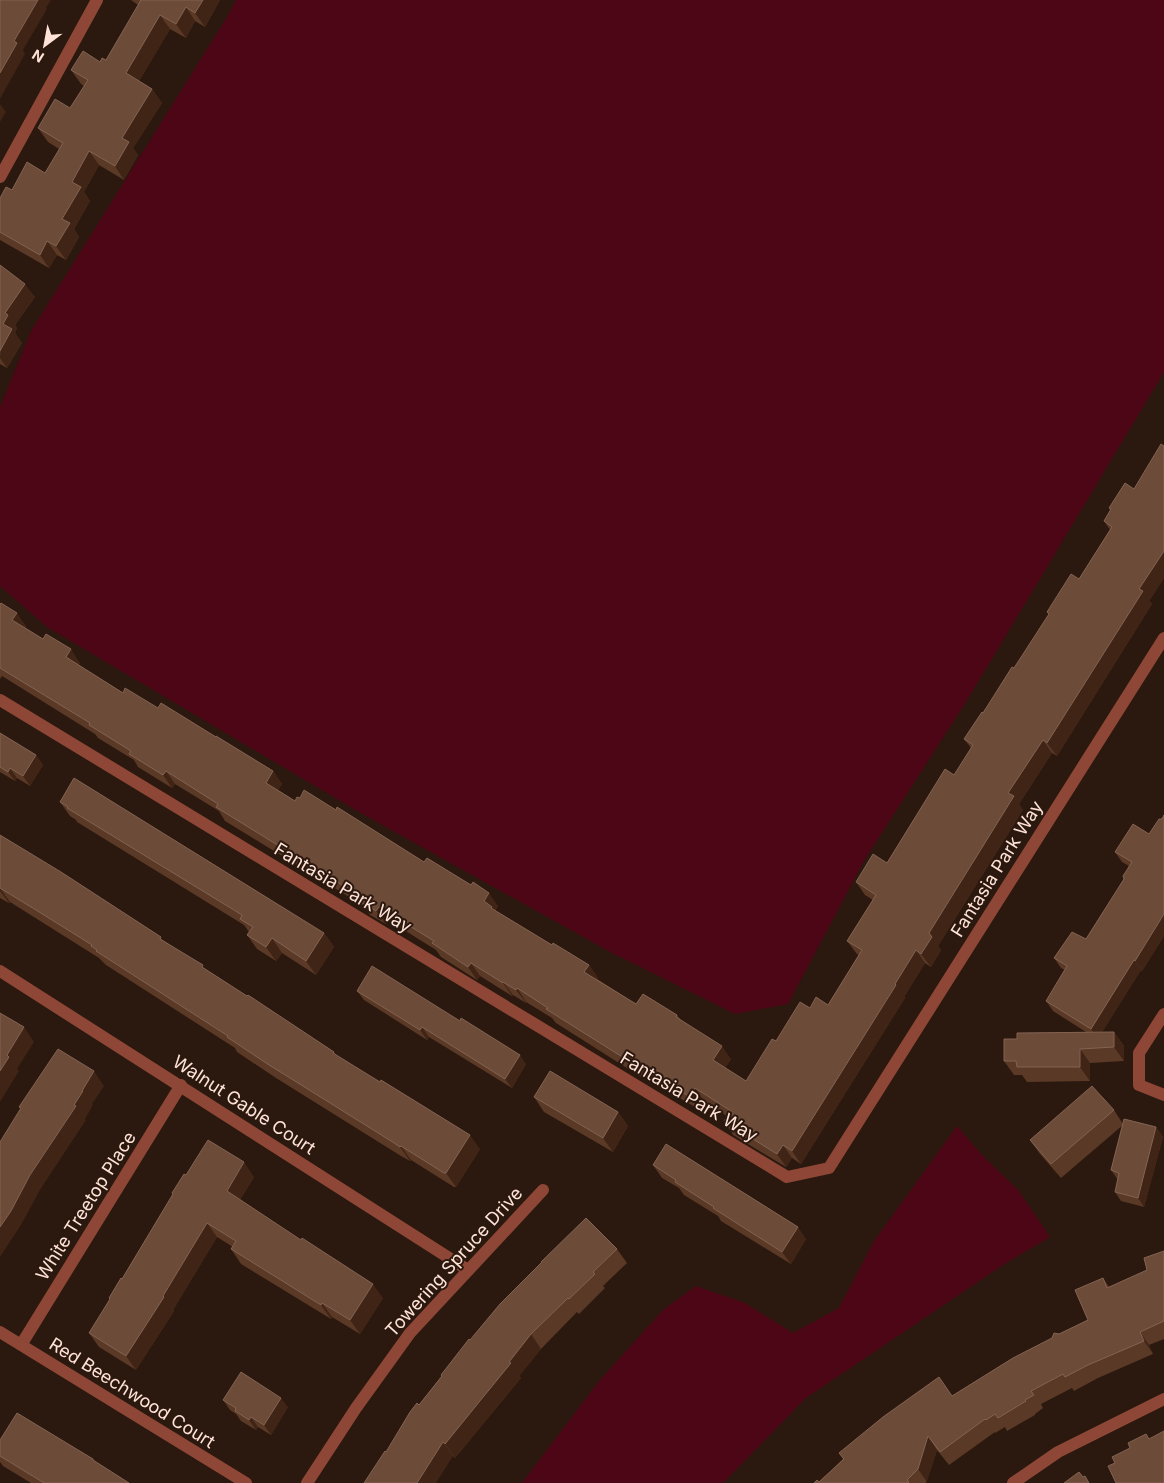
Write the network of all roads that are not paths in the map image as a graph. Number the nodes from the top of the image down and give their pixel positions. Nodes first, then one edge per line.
1 (97, 0) edge
2 (0, 177) edge
3 (1164, 638) edge
4 (0, 700) edge
5 (0, 971) edge
6 (1164, 1014) edge
7 (181, 1085) junction
8 (1164, 1095) edge
9 (543, 1190) dead end
10 (468, 1270) junction
11 (0, 1332) edge
12 (22, 1345) junction
13 (1164, 1399) edge
14 (246, 1483) edge
15 (307, 1483) edge
16 (1013, 1483) edge

1 - 2 street
3 - 4 street, Fantasia Park Way
5 - 7 street, Walnut Gable Court
6 - 8 street
7 - 10 street, Walnut Gable Court
7 - 12 street, White Treetop Place
9 - 10 street, Towering Spruce Drive
10 - 15 street, Towering Spruce Drive
11 - 12 street, Red Beechwood Court
12 - 14 street, Red Beechwood Court
13 - 16 street

